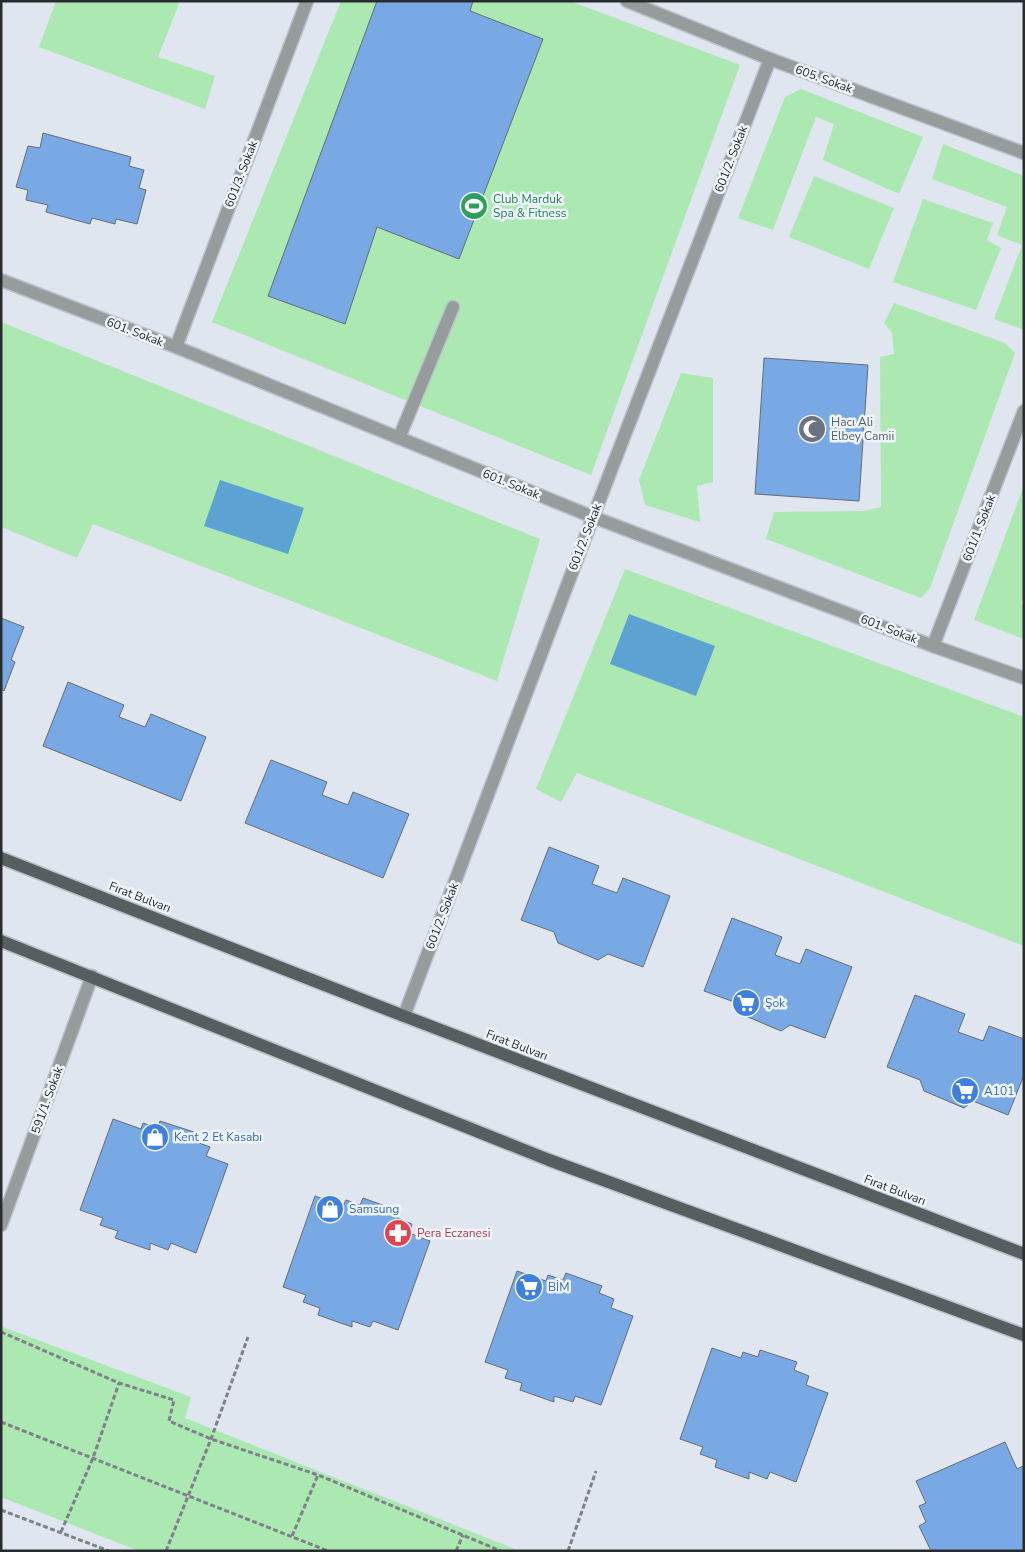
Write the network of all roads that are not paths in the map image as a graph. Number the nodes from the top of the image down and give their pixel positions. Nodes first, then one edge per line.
1 (307, 1) edge
2 (626, 1) edge
3 (770, 59) junction
4 (1024, 153) edge
5 (1, 280) edge
6 (453, 307) dead end
7 (176, 347) junction
8 (1024, 411) edge
9 (399, 438) junction
10 (592, 517) junction
11 (933, 646) junction
12 (1024, 678) edge
13 (1, 858) edge
14 (1, 941) edge
15 (92, 976) junction
16 (404, 1016) junction
17 (1, 1225) edge
18 (1024, 1254) edge
19 (1024, 1334) edge

1 - 7 street, 601/3. Sokak
2 - 3 street, 605. Sokak
3 - 4 street, 605. Sokak
3 - 10 street, 601/2. Sokak
5 - 7 street, 601. Sokak
6 - 9 street
7 - 9 street, 601. Sokak
8 - 11 street, 601/1. Sokak
9 - 10 street, 601. Sokak
10 - 11 street, 601. Sokak
10 - 16 street, 601/2. Sokak
11 - 12 street, 601. Sokak
13 - 16 main road, Fırat Bulvarı
14 - 15 main road
15 - 17 street, 591/1. Sokak
15 - 19 main road
16 - 18 main road, Fırat Bulvarı

